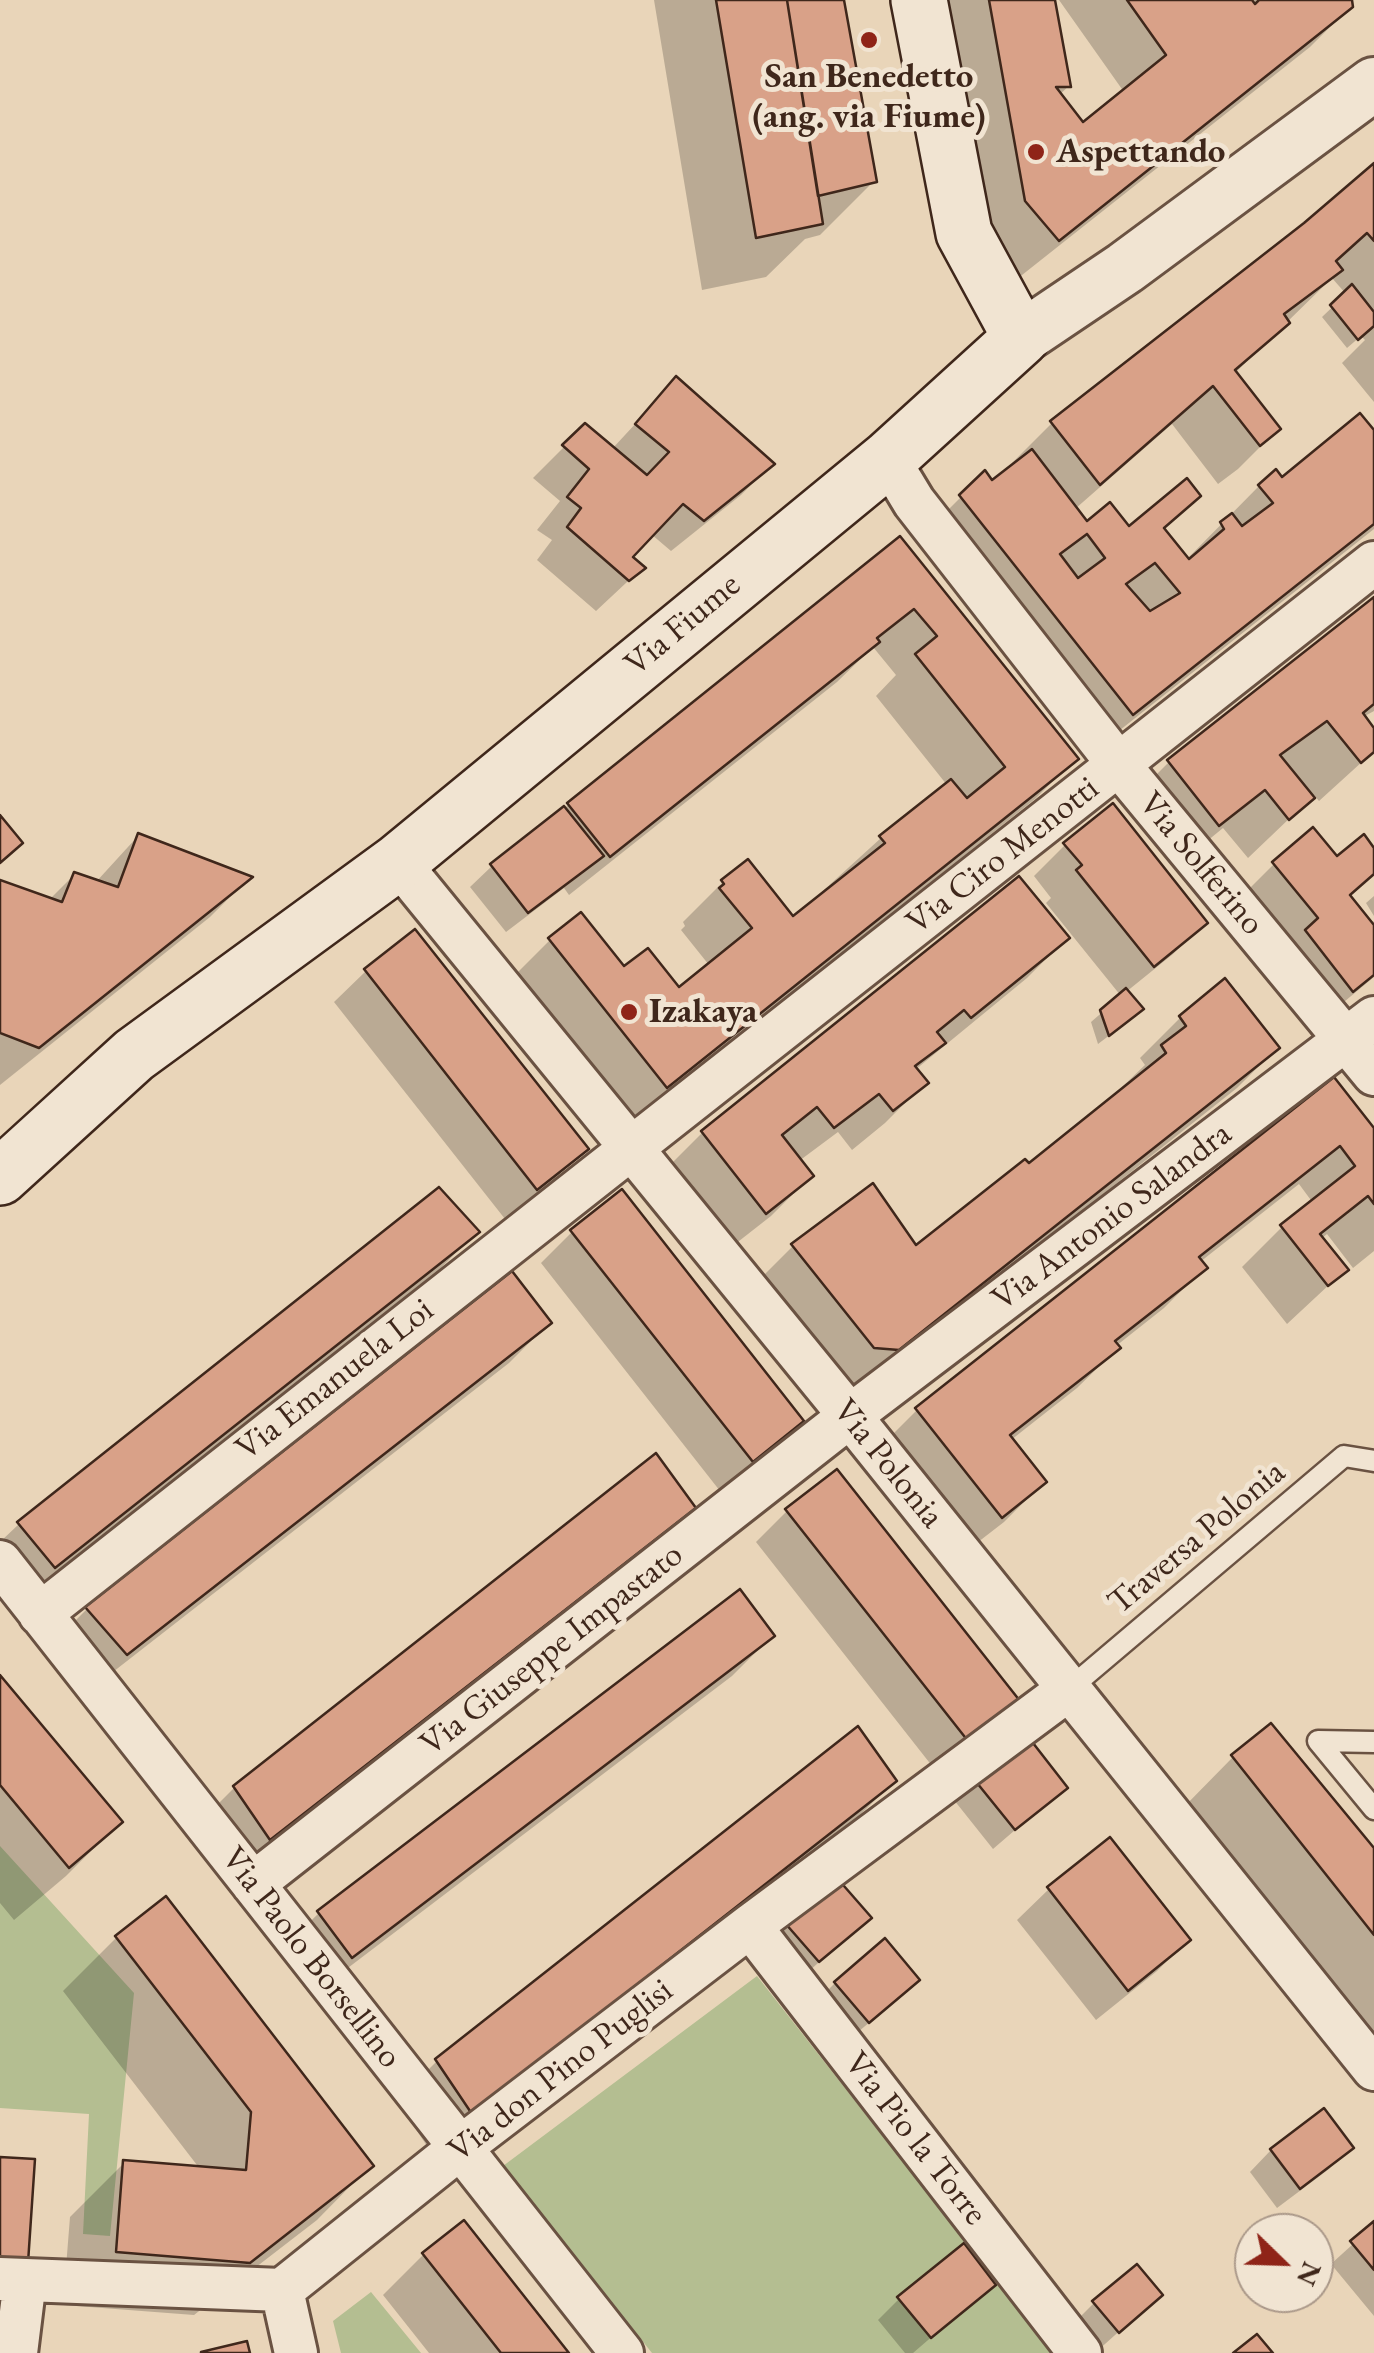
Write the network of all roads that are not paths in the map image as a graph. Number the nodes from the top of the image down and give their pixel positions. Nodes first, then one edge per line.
1 (919, 0) edge
2 (1374, 84) edge
3 (1021, 338) junction
4 (888, 459) junction
5 (1374, 564) edge
6 (1119, 765) junction
7 (398, 862) junction
8 (1361, 1028) edge
9 (1374, 1074) edge
10 (630, 1147) junction
11 (0, 1177) edge
12 (850, 1416) junction
13 (1374, 1462) edge
14 (0, 1562) edge
15 (40, 1614) junction
16 (1069, 1688) junction
17 (1374, 1742) edge
18 (1374, 1809) edge
19 (253, 1884) junction
20 (750, 1926) junction
21 (1374, 2069) edge
22 (461, 2147) junction
23 (13, 2280) edge
24 (282, 2290) junction
25 (16, 2353) edge
26 (296, 2353) edge
27 (622, 2353) edge
28 (1080, 2353) edge

1 - 3 main road
2 - 3 street, Via Fiume
3 - 4 main road, Via Fiume
4 - 6 street, Via Solferino
4 - 7 main road, Via Fiume
5 - 6 street, Via Ciro Menotti
6 - 8 street, Via Solferino
6 - 10 street, Via Ciro Menotti
7 - 10 street, Via Polonia
7 - 11 main road, Via Fiume
8 - 9 street, Via Solferino
8 - 12 street, Via Antonio Salandra
10 - 12 street, Via Polonia
10 - 15 street, Via Emanuela Loi
12 - 16 street, Via Polonia
12 - 19 street, Via Giuseppe Impastato
13 - 16 lane, Traversa Polonia
14 - 15 street, Via Paolo Borsellino
15 - 19 street, Via Paolo Borsellino
16 - 20 street, Via don Pino Puglisi
16 - 21 street, Via Polonia
17 - 18 lane
19 - 22 street, Via Paolo Borsellino
20 - 22 street, Via don Pino Puglisi
20 - 28 street, Via Pio la Torre
22 - 24 street, Via don Pino Puglisi
22 - 27 street, Via Paolo Borsellino
23 - 24 street
23 - 25 street
24 - 26 street

